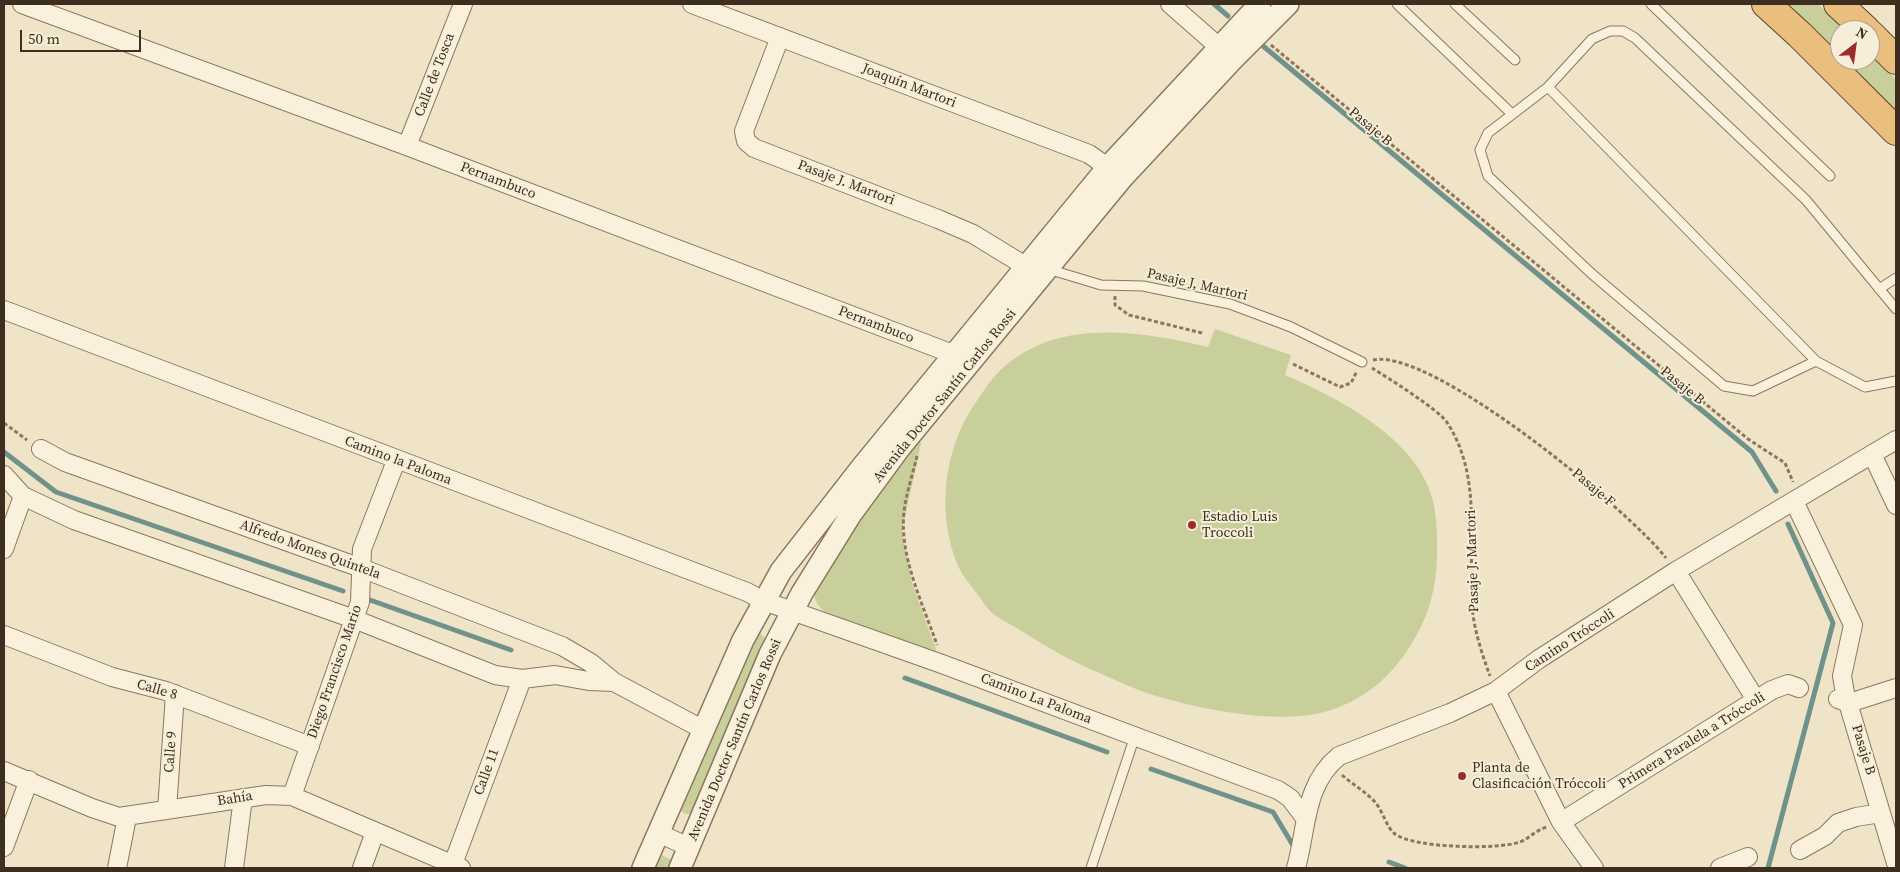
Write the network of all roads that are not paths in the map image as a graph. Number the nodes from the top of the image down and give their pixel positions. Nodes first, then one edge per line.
1 (22, 4) edge
2 (463, 4) edge
3 (692, 4) edge
4 (1170, 4) edge
5 (1260, 4) edge
6 (1288, 4) edge
7 (1397, 4) edge
8 (1455, 4) edge
9 (1650, 4) edge
10 (1766, 4) edge
11 (1838, 4) edge
12 (1855, 20) edge
13 (780, 36) junction
14 (1880, 44) edge
15 (1219, 47) junction
16 (1515, 60) dead end
17 (1896, 60) edge
18 (1548, 87) junction
19 (1512, 114) junction
20 (1896, 131) edge
21 (407, 146) junction
22 (1115, 172) junction
23 (1830, 176) dead end
24 (1037, 268) junction
25 (1896, 278) edge
26 (1879, 289) junction
27 (1896, 309) edge
28 (4, 310) edge
29 (963, 358) junction
30 (1816, 361) junction
31 (1362, 362) road end
32 (1896, 381) edge
33 (1896, 440) edge
34 (41, 449) road end
35 (1872, 454) junction
36 (396, 460) junction
37 (4, 475) edge
38 (22, 496) junction
39 (1794, 500) junction
40 (1896, 505) edge
41 (826, 513) junction
42 (4, 549) edge
43 (361, 568) junction
44 (1676, 570) junction
45 (764, 601) junction
46 (792, 611) junction
47 (354, 619) junction
48 (4, 635) edge
49 (522, 679) junction
50 (614, 682) junction
51 (1799, 688) dead end
52 (1896, 688) edge
53 (1496, 691) junction
54 (175, 694) junction
55 (1756, 700) junction
56 (1842, 700) junction
57 (702, 729) junction
58 (1136, 736) junction
59 (310, 746) junction
60 (4, 771) edge
61 (1318, 779) junction
62 (28, 780) junction
63 (1278, 790) junction
64 (292, 796) junction
65 (243, 798) junction
66 (167, 810) junction
67 (1882, 813) junction
68 (128, 817) junction
69 (1305, 818) junction
70 (1561, 822) junction
71 (375, 832) junction
72 (658, 833) junction
73 (4, 847) edge
74 (689, 847) junction
75 (1800, 850) dead end
76 (1748, 857) dead end
77 (1896, 863) edge
78 (457, 866) edge
79 (116, 868) edge
80 (234, 868) edge
81 (362, 868) edge
82 (643, 868) edge
83 (680, 868) edge
84 (1091, 868) edge
85 (1296, 868) edge
86 (1594, 868) edge
87 (1720, 868) edge

1 - 21 street, Pernambuco
2 - 21 street, Calle de Tosca
3 - 13 street, Joaquín Martori
4 - 15 street
5 - 15 street, Avenida Doctor Santín Carlos Rossi
6 - 22 street, Avenida Doctor Santín Carlos Rossi
7 - 19 lane
8 - 16 lane
9 - 23 lane
10 - 20 highway
11 - 12 highway
13 - 22 street, Joaquín Martori
13 - 24 street, Pasaje J. Martori
14 - 17 highway
15 - 22 street, Avenida Doctor Santín Carlos Rossi
18 - 19 lane
18 - 26 lane
18 - 30 lane
19 - 30 lane
21 - 29 street, Pernambuco
22 - 24 street, Avenida Doctor Santín Carlos Rossi
24 - 29 street, Avenida Doctor Santín Carlos Rossi
24 - 31 lane, Pasaje J, Martori
25 - 26 lane
26 - 27 lane
28 - 36 street, Camino la Paloma
29 - 41 street, Avenida Doctor Santín Carlos Rossi
29 - 46 street, Avenida Doctor Santín Carlos Rossi
30 - 32 lane
33 - 35 street, Camino Tróccoli
34 - 43 street, Alfredo Mones Quintela
35 - 39 street, Camino Tróccoli
35 - 40 street
36 - 43 street, Diego Francisco Mario
36 - 45 street, Camino la Paloma
37 - 38 street, Alfredo Mones Quintela
38 - 42 street
38 - 47 street, Alfredo Mones Quintela
39 - 44 street, Camino Tróccoli
39 - 56 street, Pasaje B
41 - 45 street, Avenida Doctor Santín Carlos Rossi
41 - 46 street
43 - 47 street, Diego Francisco Mario
43 - 50 street, Alfredo Mones Quintela
44 - 53 street, Camino Tróccoli
44 - 55 street
45 - 46 street, Camino la Paloma
45 - 57 street, Avenida Doctor Santín Carlos Rossi
46 - 58 street, Camino La Paloma
46 - 74 street, Avenida Doctor Santín Carlos Rossi
47 - 49 street, Alfredo Mones Quintela
47 - 59 street, Diego Francisco Mario
48 - 54 street, Calle 8
49 - 50 street, Alfredo Mones Quintela
49 - 78 street, Calle 11
50 - 57 street, Alfredo Mones Quintela
51 - 55 street, Primera Paralela a Tróccoli
52 - 56 street
53 - 61 street, Camino Tróccoli
53 - 70 street
54 - 59 street, Calle 8
54 - 66 street, Calle 9
55 - 70 street, Primera Paralela a Tróccoli
56 - 67 street, Pasaje B
57 - 72 street, Avenida Doctor Santín Carlos Rossi
58 - 63 street, Camino La Paloma
58 - 84 lane
59 - 64 street, Diego Francisco Mario
60 - 62 street, Bahía
61 - 63 street, Camino La Paloma
61 - 69 street, Camino Tróccoli
62 - 68 street, Bahía
62 - 73 street
63 - 69 street, Camino La Paloma
64 - 65 street, Bahía
64 - 71 street, Bahía
65 - 66 street, Bahía
65 - 80 street
66 - 68 street, Bahía
67 - 75 street
67 - 77 street, Pasaje B
68 - 79 street
69 - 85 street, Camino Tróccoli
70 - 86 street
71 - 78 street, Bahía
71 - 81 street
72 - 74 street, Avenida Doctor Santín Carlos Rossi
72 - 82 street, Avenida Doctor Santín Carlos Rossi
74 - 83 street, Avenida Doctor Santín Carlos Rossi
76 - 87 street

